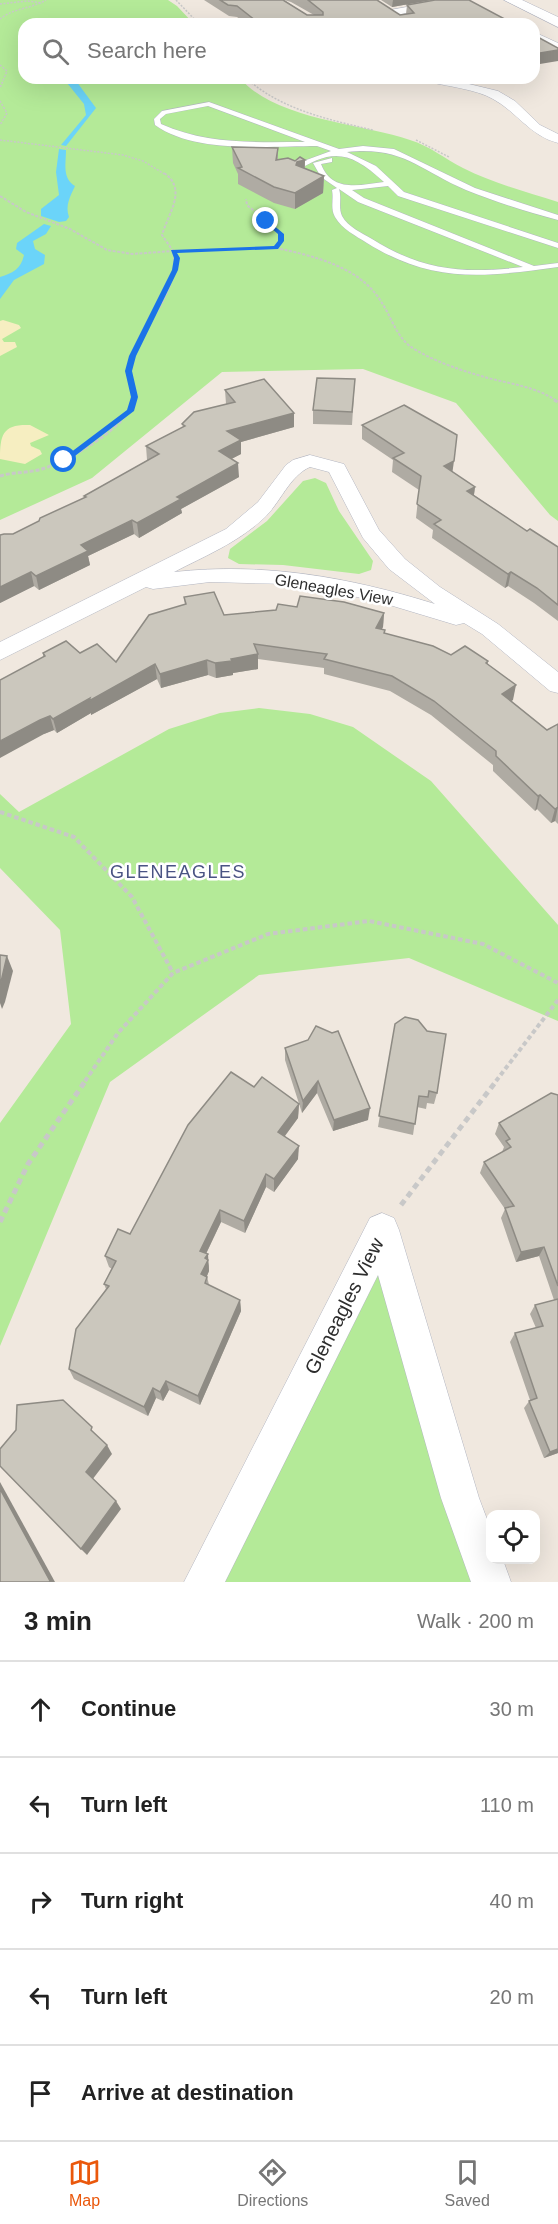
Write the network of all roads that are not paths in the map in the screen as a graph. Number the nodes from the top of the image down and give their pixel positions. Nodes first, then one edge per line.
1 (511, 0) edge
2 (469, 2) edge
3 (398, 18) edge
4 (558, 23) edge
5 (540, 38) edge
6 (558, 47) edge
7 (467, 84) edge
8 (558, 139) edge
9 (318, 144) junction
10 (339, 150) junction
11 (294, 173) edge
12 (390, 184) junction
13 (318, 185) edge
14 (347, 189) junction
15 (336, 190) junction
16 (558, 218) edge
17 (558, 246) edge
18 (558, 265) edge
19 (533, 268) junction
20 (137, 585) junction
21 (490, 629) junction
22 (0, 652) edge
23 (558, 685) edge
24 (204, 1582) edge
25 (491, 1582) edge

1 - 4 street
2 - 3 street
5 - 6 street
7 - 8 street
9 - 9 lane
9 - 10 lane
10 - 11 lane
10 - 12 lane
10 - 14 lane
10 - 16 lane
12 - 14 lane
12 - 17 lane
13 - 15 lane
14 - 15 lane
14 - 19 lane
15 - 19 lane
18 - 19 lane
20 - 21 street, Gleneagles View
20 - 21 street, Gleneagles View
20 - 22 street, Gleneagles View
21 - 23 street, Gleneagles View
24 - 25 street, Gleneagles View

